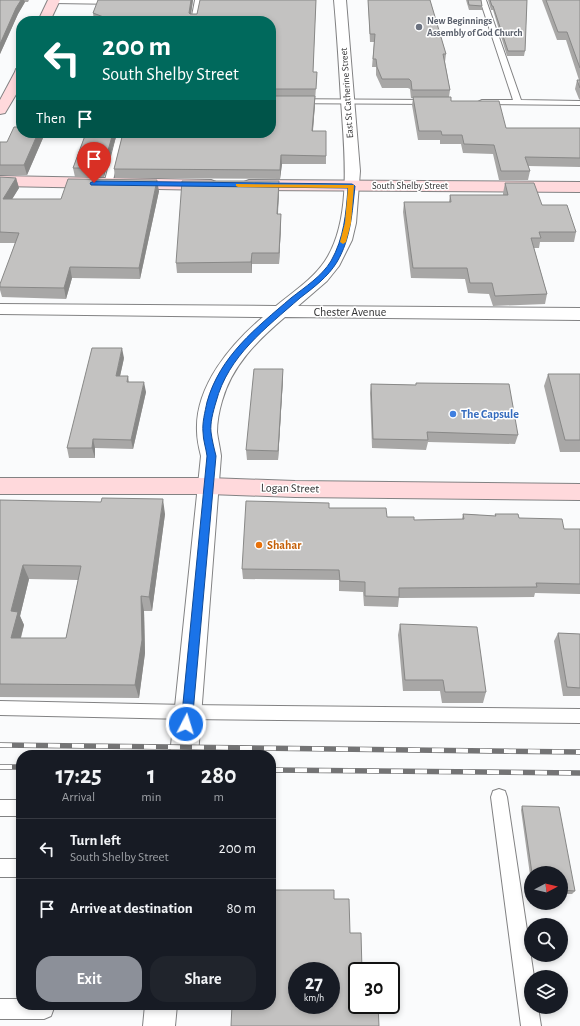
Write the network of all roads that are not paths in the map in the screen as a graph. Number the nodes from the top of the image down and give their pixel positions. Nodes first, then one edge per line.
1 (54, 0) edge
2 (121, 0) edge
3 (198, 0) edge
4 (340, 0) edge
5 (483, 0) edge
6 (46, 16) edge
7 (195, 16) edge
8 (16, 82) edge
9 (276, 101) edge
10 (348, 101) junction
11 (440, 102) edge
12 (471, 102) edge
13 (518, 102) junction
14 (580, 102) edge
15 (0, 110) edge
16 (120, 138) edge
17 (0, 181) edge
18 (108, 184) junction
19 (352, 186) junction
20 (580, 187) edge
21 (0, 309) edge
22 (280, 312) junction
23 (580, 314) edge
24 (0, 486) edge
25 (209, 486) junction
26 (580, 492) edge
27 (0, 708) edge
28 (187, 712) junction
29 (580, 716) edge
30 (184, 750) edge
31 (498, 796) dead end
32 (0, 808) edge
33 (16, 808) edge
34 (0, 868) edge
35 (16, 868) edge
36 (0, 1009) edge
37 (16, 1009) edge
38 (160, 1010) edge
39 (159, 1026) edge
40 (531, 1026) edge

1 - 2 lane
1 - 6 main road
3 - 7 lane
4 - 10 street, East St Catherine Street
5 - 13 lane
8 - 15 main road
9 - 10 lane
10 - 11 lane
10 - 19 street, East St Catherine Street
12 - 13 lane
13 - 14 lane
16 - 18 lane
17 - 18 main road, South Shelby Street
18 - 19 main road, South Shelby Street
19 - 20 main road, South Shelby Street
19 - 22 street, East St Catherine Street
21 - 22 street, Chester Avenue
22 - 23 street, Chester Avenue
22 - 25 street, East St Catherine Street
24 - 25 main road, Logan Street
25 - 26 main road, Logan Street
25 - 28 street, East St Catherine Street
27 - 28 lane
28 - 29 lane
28 - 30 street, East St Catherine Street
31 - 40 lane
32 - 33 lane
34 - 35 lane
36 - 37 lane
38 - 39 street

